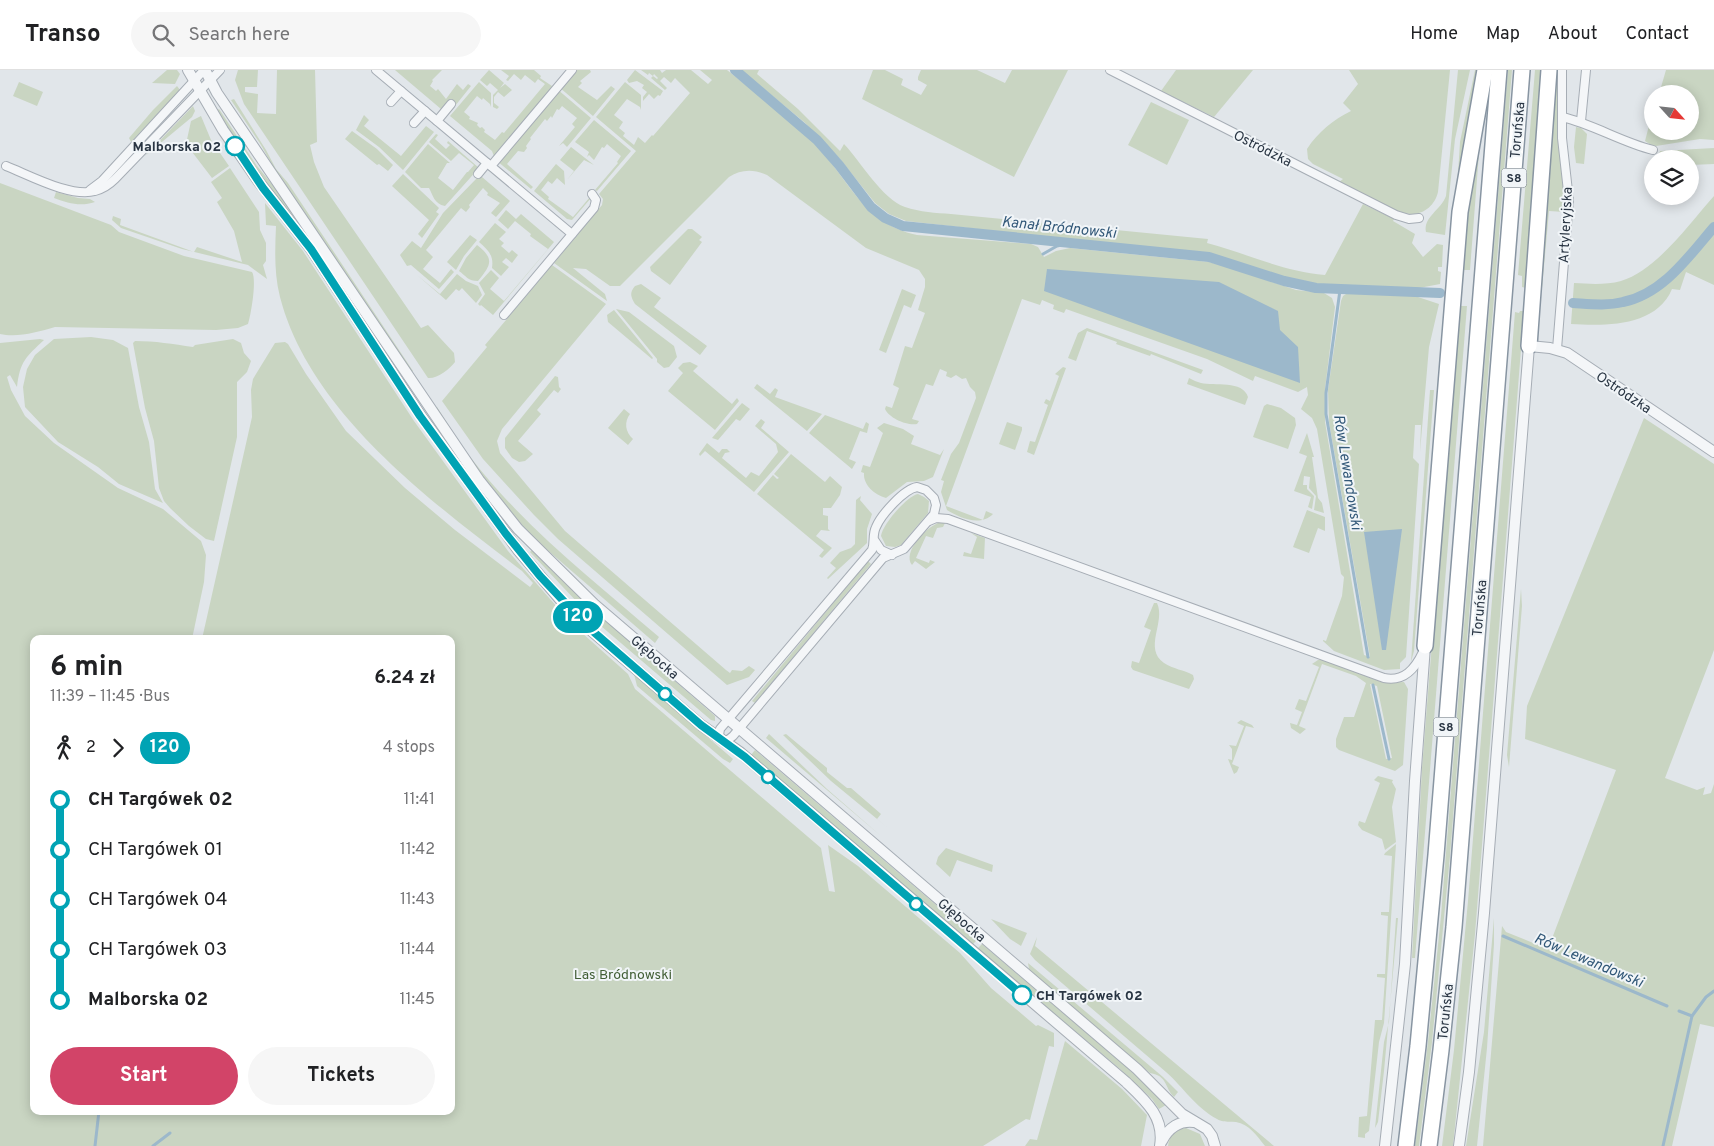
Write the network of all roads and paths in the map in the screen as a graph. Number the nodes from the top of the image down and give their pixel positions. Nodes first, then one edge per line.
1 (188, 70) edge
2 (204, 70) edge
3 (220, 70) edge
4 (376, 70) edge
5 (572, 70) edge
6 (1110, 70) edge
7 (1485, 70) edge
8 (1499, 70) edge
9 (1522, 70) edge
10 (1549, 70) edge
11 (1562, 70) edge
12 (1586, 70) edge
13 (195, 80) junction
14 (210, 80) junction
15 (200, 90) junction
16 (401, 91) junction
17 (391, 102) dead end
18 (451, 104) dead end
19 (425, 111) junction
20 (1562, 117) junction
21 (436, 121) junction
22 (1581, 122) junction
23 (414, 124) dead end
24 (1653, 150) dead end
25 (120, 161) junction
26 (489, 165) junction
27 (6, 166) dead end
28 (127, 167) junction
29 (478, 174) dead end
30 (83, 192) junction
31 (592, 194) dead end
32 (1418, 218) dead end
33 (572, 234) junction
34 (504, 316) dead end
35 (1529, 346) junction
36 (1557, 350) junction
37 (1714, 452) edge
38 (936, 505) junction
39 (948, 519) junction
40 (929, 521) junction
41 (875, 541) junction
42 (892, 555) junction
43 (1425, 646) junction
44 (728, 719) junction
45 (739, 729) junction
46 (722, 740) junction
47 (1195, 1122) junction
48 (1161, 1144) edge
49 (1215, 1146) edge
50 (1385, 1146) edge
51 (1406, 1146) edge
52 (1429, 1146) edge
53 (1458, 1146) edge

1 - 13 street, Głębocka
2 - 13 street
2 - 14 street, Głębocka
3 - 14 street
4 - 16 street
5 - 26 street
6 - 32 street, Ostródzka
7 - 43 highway
8 - 51 highway, Toruńska / S8
9 - 52 highway, Toruńska / S8
10 - 35 highway
11 - 20 street, Artyleryjska
12 - 22 street
13 - 15 street, Głębocka
13 - 25 street
14 - 15 street
14 - 44 street, Głębocka
15 - 28 street
15 - 46 street, Głębocka
16 - 17 street
16 - 19 street
18 - 21 street
19 - 21 street
19 - 23 street
20 - 22 street
20 - 36 street, Artyleryjska
21 - 26 street
22 - 24 street
25 - 28 street
25 - 30 street
26 - 29 street
26 - 33 street
27 - 30 street
28 - 30 street
31 - 33 street
33 - 34 street
35 - 36 street, Ostródzka
35 - 53 street, Toruńska
36 - 37 street, Ostródzka
38 - 39 street
38 - 40 street
38 - 41 street
39 - 40 street
39 - 43 street
40 - 42 street
41 - 42 street
41 - 44 street
42 - 45 street
43 - 50 street
44 - 45 street, Głębocka
44 - 46 street
45 - 46 street
45 - 47 street, Głębocka
46 - 48 street, Głębocka
47 - 48 street, Głębocka
47 - 49 street, Głębocka

